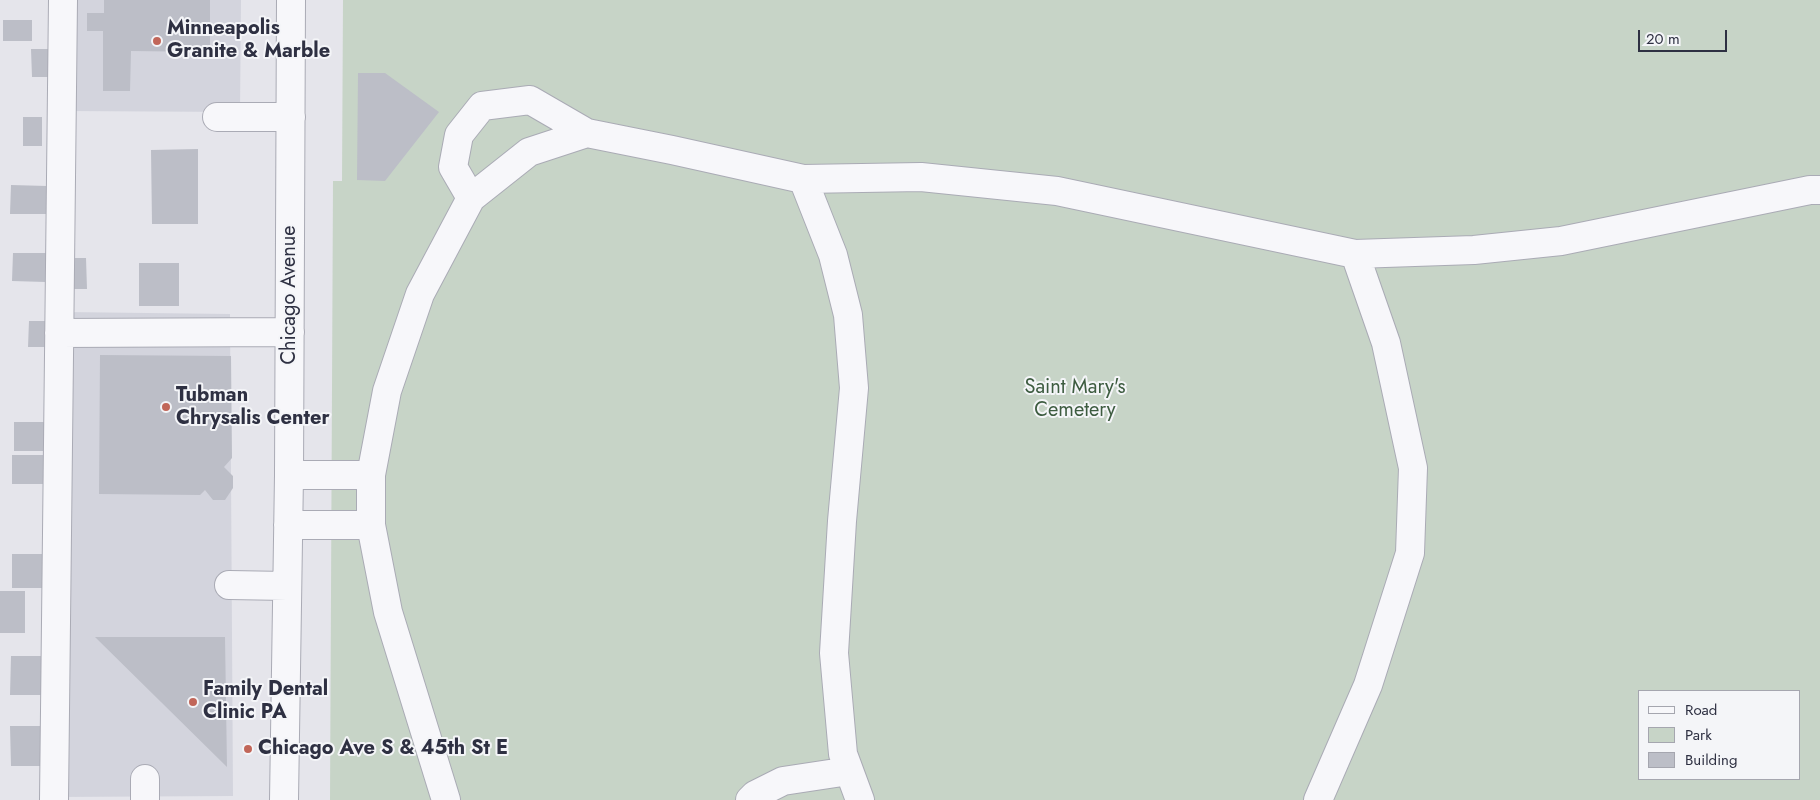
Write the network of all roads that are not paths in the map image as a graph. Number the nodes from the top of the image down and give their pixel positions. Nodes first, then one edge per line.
1 (63, 0) edge
2 (291, 0) edge
3 (217, 117) dead end
4 (290, 117) junction
5 (587, 133) junction
6 (803, 179) junction
7 (1820, 190) edge
8 (470, 198) junction
9 (1355, 254) junction
10 (290, 332) junction
11 (59, 333) junction
12 (289, 476) junction
13 (371, 476) junction
14 (288, 525) junction
15 (371, 525) junction
16 (229, 585) dead end
17 (287, 586) junction
18 (849, 771) junction
19 (54, 800) edge
20 (284, 800) edge
21 (446, 800) edge
22 (750, 800) edge
23 (860, 800) edge
24 (1318, 800) edge

1 - 11 street
2 - 4 street, Chicago Avenue
3 - 4 street
4 - 10 street, Chicago Avenue
5 - 6 street
5 - 8 street
5 - 8 street
6 - 9 street
6 - 18 street
7 - 9 street
8 - 13 street
9 - 24 street
10 - 11 street
10 - 12 street, Chicago Avenue
11 - 19 street
12 - 13 street
12 - 14 street, Chicago Avenue
13 - 15 street
14 - 15 street
14 - 17 street, Chicago Avenue
15 - 21 street
16 - 17 street
17 - 20 street, Chicago Avenue
18 - 22 street
18 - 23 street

